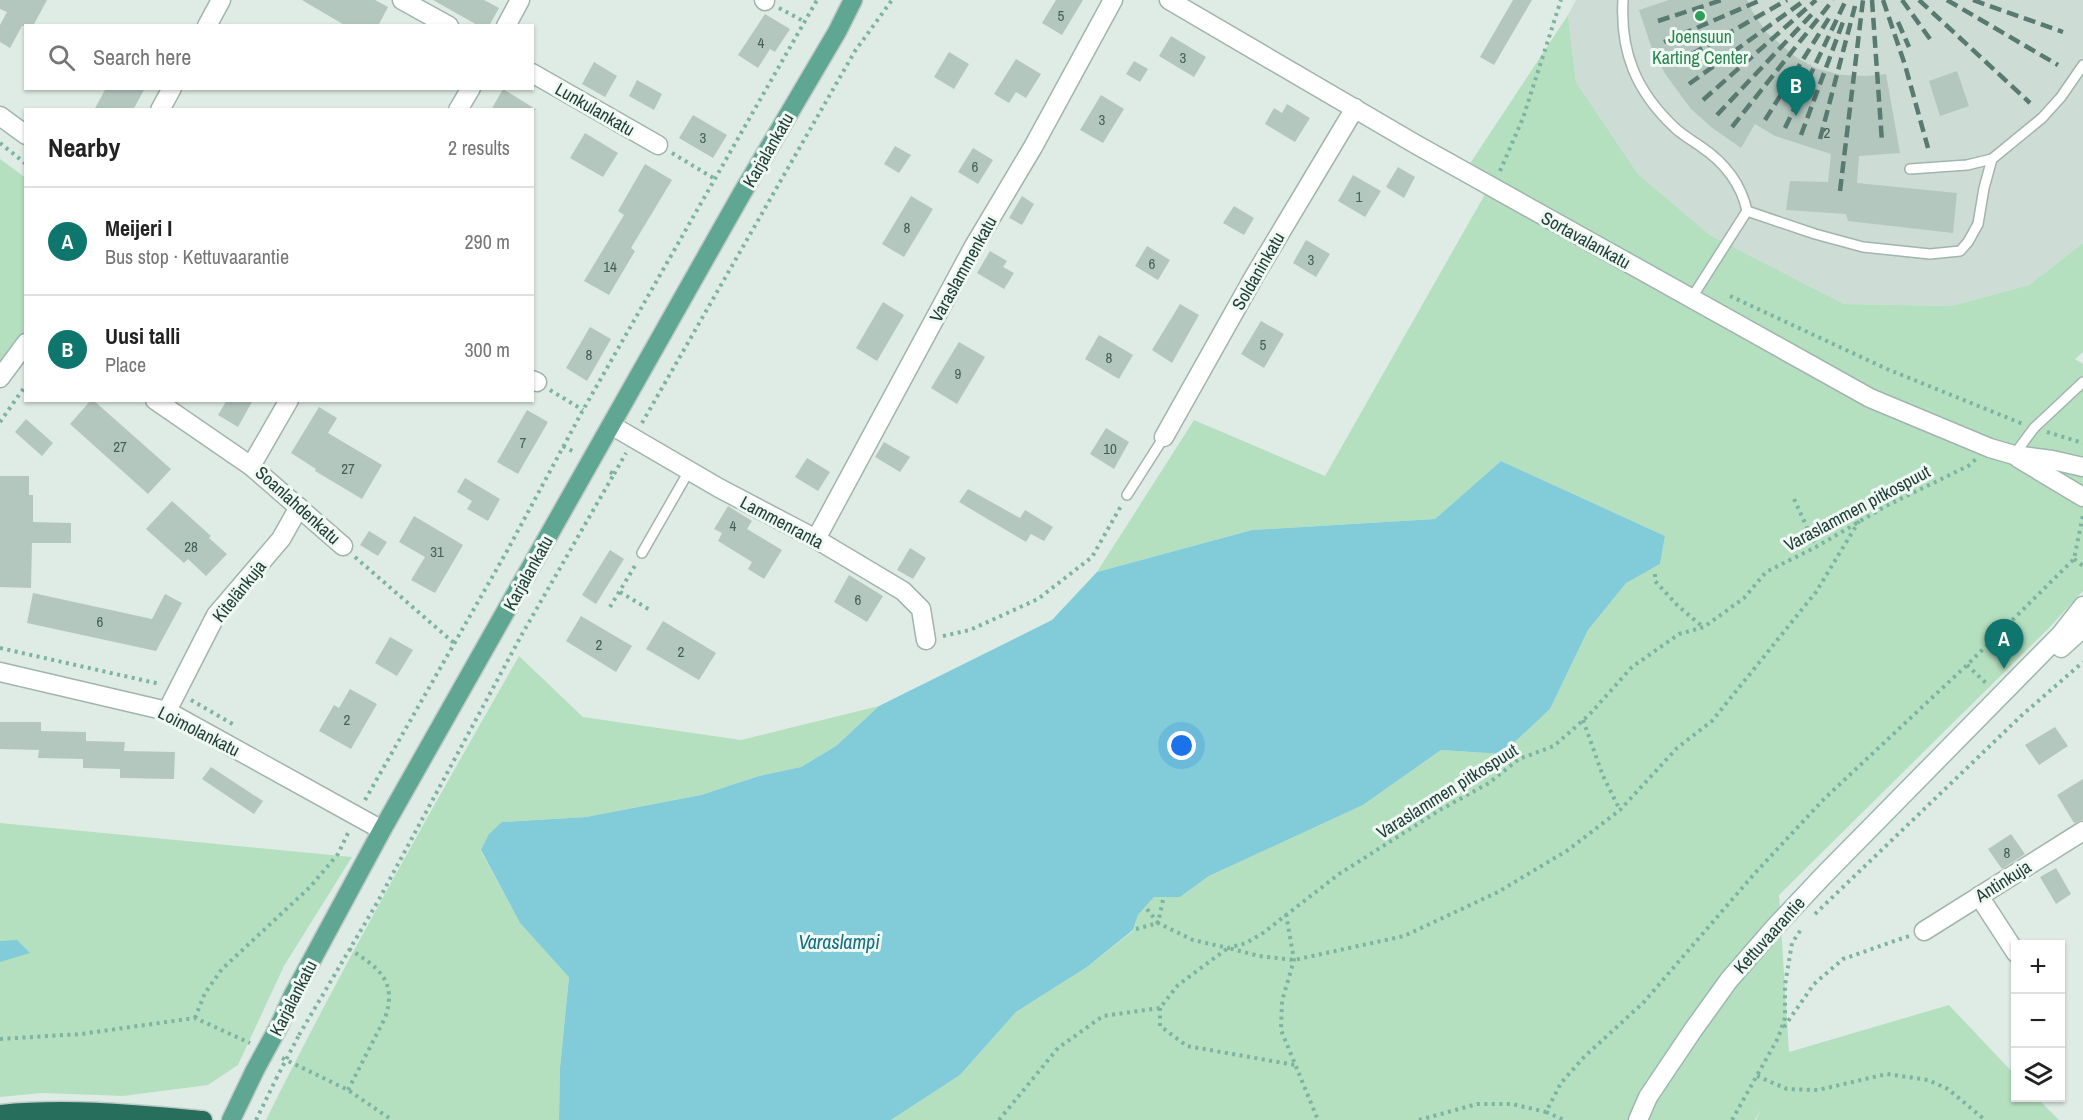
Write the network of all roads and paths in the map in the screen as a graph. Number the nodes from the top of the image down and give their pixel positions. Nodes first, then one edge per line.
1 (221, 0) edge
2 (402, 0) edge
3 (520, 0) edge
4 (765, 0) edge
5 (817, 0) edge
6 (853, 0) edge
7 (861, 0) edge
8 (892, 0) edge
9 (1113, 0) edge
10 (1169, 0) edge
11 (1562, 0) edge
12 (1623, 0) edge
13 (805, 22) junction
14 (208, 24) edge
15 (444, 24) edge
16 (507, 24) edge
17 (837, 32) junction
18 (2083, 65) edge
19 (534, 74) edge
20 (171, 90) edge
21 (470, 90) edge
22 (161, 108) edge
23 (459, 108) edge
24 (1355, 108) junction
25 (0, 116) edge
26 (24, 134) edge
27 (0, 144) edge
28 (658, 145) joint
29 (1992, 159) junction
30 (24, 162) edge
31 (1910, 169) dead end
32 (1510, 176) dead end
33 (716, 179) junction
34 (1747, 211) junction
35 (1701, 283) junction
36 (1691, 299) junction
37 (24, 346) edge
38 (0, 378) edge
39 (535, 381) edge
40 (2083, 382) edge
41 (24, 388) edge
42 (158, 402) edge
43 (288, 402) edge
44 (583, 410) junction
45 (0, 422) edge
46 (611, 425) junction
47 (2034, 428) junction
48 (1164, 437) joint
49 (633, 440) junction
50 (2083, 443) edge
51 (2014, 455) junction
52 (251, 466) junction
53 (1968, 466) dead end
54 (2083, 467) edge
55 (689, 471) junction
56 (614, 474) dead end
57 (1127, 495) joint
58 (2083, 498) edge
59 (1794, 499) dead end
60 (299, 507) junction
61 (2083, 515) edge
62 (1859, 521) junction
63 (586, 524) dead end
64 (816, 539) junction
65 (343, 546) joint
66 (1816, 547) junction
67 (642, 553) joint
68 (2074, 559) junction
69 (2083, 566) edge
70 (1655, 574) dead end
71 (620, 592) junction
72 (2083, 606) edge
73 (610, 608) dead end
74 (650, 610) dead end
75 (1704, 627) junction
76 (2083, 628) edge
77 (926, 640) joint
78 (454, 643) junction
79 (2083, 662) edge
80 (1967, 665) junction
81 (0, 672) edge
82 (1996, 677) dead end
83 (167, 711) junction
84 (1583, 720) junction
85 (1927, 772) junction
86 (1620, 810) junction
87 (357, 816) junction
88 (382, 831) junction
89 (2083, 831) edge
90 (1979, 896) junction
91 (1163, 900) dead end
92 (1147, 909) dead end
93 (1286, 914) junction
94 (1811, 918) dead end
95 (1158, 923) junction
96 (1803, 926) dead end
97 (1136, 929) dead end
98 (1924, 931) joint
99 (2011, 945) edge
100 (1228, 948) junction
101 (349, 949) junction
102 (1294, 960) junction
103 (1160, 1008) junction
104 (195, 1018) junction
105 (1778, 1038) junction
106 (0, 1039) edge
107 (257, 1046) dead end
108 (276, 1055) dead end
109 (1296, 1065) junction
110 (1756, 1076) junction
111 (348, 1090) junction
112 (1546, 1112) junction
113 (0, 1114) edge
114 (203, 1120) edge
115 (231, 1120) edge
116 (256, 1120) edge
117 (392, 1120) edge
118 (999, 1120) edge
119 (1318, 1120) edge
120 (1419, 1120) edge
121 (1564, 1120) edge
122 (1638, 1120) edge
123 (1732, 1120) edge
124 (1984, 1120) edge

1 - 14 street
2 - 15 street
3 - 16 street
4 - 13 path
5 - 13 path
6 - 17 main road, Karjalankatu
7 - 17 main road, Karjalankatu
8 - 49 path
9 - 64 street, Varaslammenkatu
10 - 24 street, Sortavalankatu
11 - 32 path
12 - 34 lane
13 - 33 path
17 - 46 main road, Karjalankatu
18 - 29 lane
19 - 28 street, Lunkulankatu
20 - 22 street
21 - 23 street
24 - 36 street, Sortavalankatu
24 - 48 street, Soldaninkatu
25 - 26 street
27 - 30 path
28 - 33 path
29 - 31 lane
29 - 34 lane
33 - 44 path
34 - 35 lane
35 - 36 lane
35 - 47 path
36 - 51 street, Sortavalankatu
37 - 38 street
39 - 44 path
40 - 47 lane
41 - 45 path
42 - 52 street
43 - 52 street, Soanlahdenkatu
44 - 78 path
46 - 49 street, Lammenranta
46 - 88 main road, Karjalankatu
47 - 50 path
47 - 51 lane
48 - 57 lane
49 - 55 street, Lammenranta
49 - 56 path
51 - 54 street, Sortavalankatu
51 - 58 street, Sortavalankatu
52 - 60 street, Soanlahdenkatu
53 - 62 path, Varaslammen pitkospuut
55 - 64 street, Lammenranta
55 - 67 lane
57 - 77 path
59 - 66 path
60 - 65 street, Soanlahdenkatu
60 - 83 street, Kitelänkuja
61 - 68 path
62 - 66 path, Varaslammen pitkospuut
62 - 86 path
63 - 101 path
64 - 77 street, Lammenranta
65 - 78 path
66 - 75 path, Varaslammen pitkospuut
67 - 71 path
68 - 69 path
68 - 80 path
70 - 75 path
71 - 73 path
71 - 74 path
72 - 85 street, Kettuvaarantie
75 - 84 path, Varaslammen pitkospuut
76 - 85 street, Kettuvaarantie
78 - 87 path
79 - 94 path
80 - 82 path
80 - 112 path
81 - 83 street, Loimolankatu
83 - 87 street, Loimolankatu
84 - 86 path
84 - 93 path, Varaslammen pitkospuut
85 - 122 street, Kettuvaarantie
86 - 102 path
87 - 88 street, Loimolankatu
87 - 104 path
88 - 115 main road, Karjalankatu, bridge
89 - 90 street, Antinkuja
90 - 98 street, Antinkuja
90 - 99 street
91 - 95 path
92 - 95 path
93 - 100 path, Varaslammen pitkospuut
93 - 102 path
95 - 97 path
95 - 100 path
96 - 105 path
98 - 105 path
100 - 102 path
100 - 103 path, Varaslammen pitkospuut
101 - 111 path
101 - 116 path, bridge
102 - 109 path
103 - 109 path
103 - 118 path
104 - 106 path
104 - 107 path
105 - 110 path
108 - 111 path
109 - 119 path
110 - 123 path
110 - 124 path
111 - 117 path
112 - 120 path
112 - 121 path
113 - 114 highway

